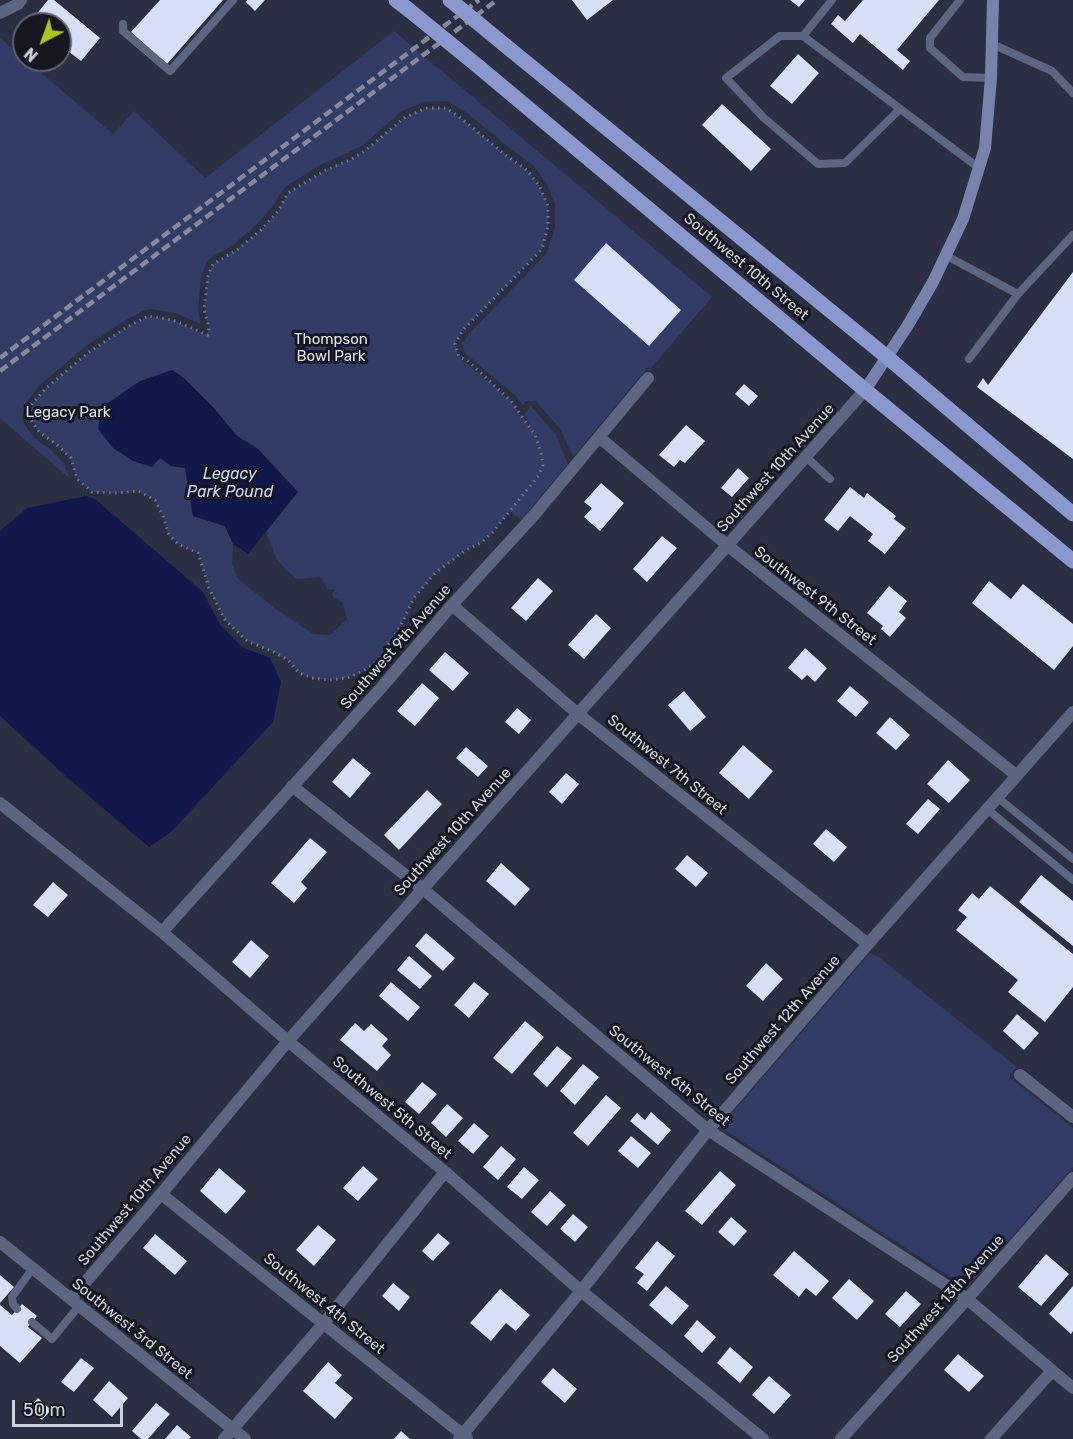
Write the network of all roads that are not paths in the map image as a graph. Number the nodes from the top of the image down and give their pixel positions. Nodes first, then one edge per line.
1 (21, 0) edge
2 (233, 0) edge
3 (396, 0) edge
4 (450, 0) edge
5 (832, 0) edge
6 (960, 0) edge
7 (993, 0) edge
8 (0, 13) edge
9 (123, 24) dead end
10 (802, 36) junction
11 (992, 44) junction
12 (992, 78) junction
13 (1073, 93) edge
14 (900, 109) junction
15 (979, 168) junction
16 (1073, 235) edge
17 (945, 255) junction
18 (1018, 294) junction
19 (887, 357) junction
20 (969, 359) dead end
21 (648, 378) dead end
22 (865, 390) junction
23 (599, 436) junction
24 (806, 457) junction
25 (830, 479) dead end
26 (1073, 514) edge
27 (727, 545) junction
28 (1073, 561) edge
29 (452, 605) junction
30 (1073, 712) edge
31 (578, 714) junction
32 (1016, 775) junction
33 (292, 786) junction
34 (997, 797) junction
35 (0, 803) edge
36 (987, 809) junction
37 (1073, 859) edge
38 (1073, 880) edge
39 (423, 888) junction
40 (162, 932) junction
41 (868, 944) junction
42 (288, 1041) junction
43 (1020, 1075) dead end
44 (1073, 1117) edge
45 (708, 1130) junction
46 (445, 1172) junction
47 (1073, 1178) edge
48 (161, 1194) junction
49 (0, 1242) edge
50 (33, 1268) junction
51 (581, 1291) junction
52 (967, 1299) junction
53 (75, 1302) junction
54 (17, 1309) dead end
55 (32, 1322) dead end
56 (324, 1323) junction
57 (1052, 1371) junction
58 (1073, 1388) edge
59 (233, 1429) junction
60 (463, 1438) edge
61 (224, 1439) edge
62 (245, 1439) edge
63 (763, 1439) edge
64 (841, 1439) edge
65 (990, 1439) edge

1 - 8 street
2 - 9 lane
3 - 22 main road, Southwest 10th Street, bridge
4 - 19 main road, Southwest 10th Street, bridge
5 - 10 lane
6 - 12 lane
7 - 11 street
10 - 14 lane
10 - 14 lane
11 - 12 street
11 - 13 lane
12 - 15 street
14 - 15 lane
15 - 17 street
16 - 18 lane
17 - 18 lane
17 - 19 street
18 - 20 lane
19 - 22 street
19 - 26 main road, Southwest 10th Street
21 - 23 street, Southwest 9th Avenue
22 - 24 street, Southwest 10th Avenue
22 - 28 main road, Southwest 10th Street
23 - 27 street, Southwest 9th Street
23 - 29 street, Southwest 9th Avenue
24 - 25 lane
24 - 27 street, Southwest 10th Avenue
27 - 31 street, Southwest 10th Avenue
27 - 32 street, Southwest 9th Street
29 - 31 street, Southwest 7th Street
29 - 33 street, Southwest 9th Avenue
30 - 32 street, Southwest 12th Avenue
31 - 39 street, Southwest 10th Avenue
31 - 41 street, Southwest 7th Street
32 - 34 street, Southwest 12th Avenue
33 - 39 street, Southwest 6th Street
33 - 40 street, Southwest 9th Avenue
34 - 36 street, Southwest 12th Avenue
34 - 37 lane
35 - 40 street, Southwest 5th Street
36 - 38 lane
36 - 41 street, Southwest 12th Avenue
39 - 42 street, Southwest 10th Avenue
39 - 45 street, Southwest 6th Street
40 - 42 street, Southwest 5th Street
41 - 45 street, Southwest 12th Avenue
42 - 46 street, Southwest 5th Street
42 - 48 street, Southwest 10th Avenue
43 - 44 street
45 - 51 street, Southwest 12th Avenue
45 - 52 street, Southwest 6th Street
46 - 51 street, Southwest 5th Street
46 - 56 street
47 - 52 street, Southwest 13th Avenue
48 - 53 street, Southwest 10th Avenue
48 - 56 street, Southwest 4th Street
49 - 50 street, Southwest 3rd Street
50 - 53 street, Southwest 3rd Street
50 - 54 lane
51 - 60 street, Southwest 12th Avenue
51 - 63 street, Southwest 5th Street
52 - 57 street, Southwest 6th Street
52 - 64 street, Southwest 13th Avenue
53 - 55 lane
53 - 59 street, Southwest 3rd Street
56 - 59 street
56 - 60 street, Southwest 4th Street
57 - 58 street, Southwest 6th Street
57 - 65 street
59 - 61 street
59 - 62 street, Southwest 3rd Street

